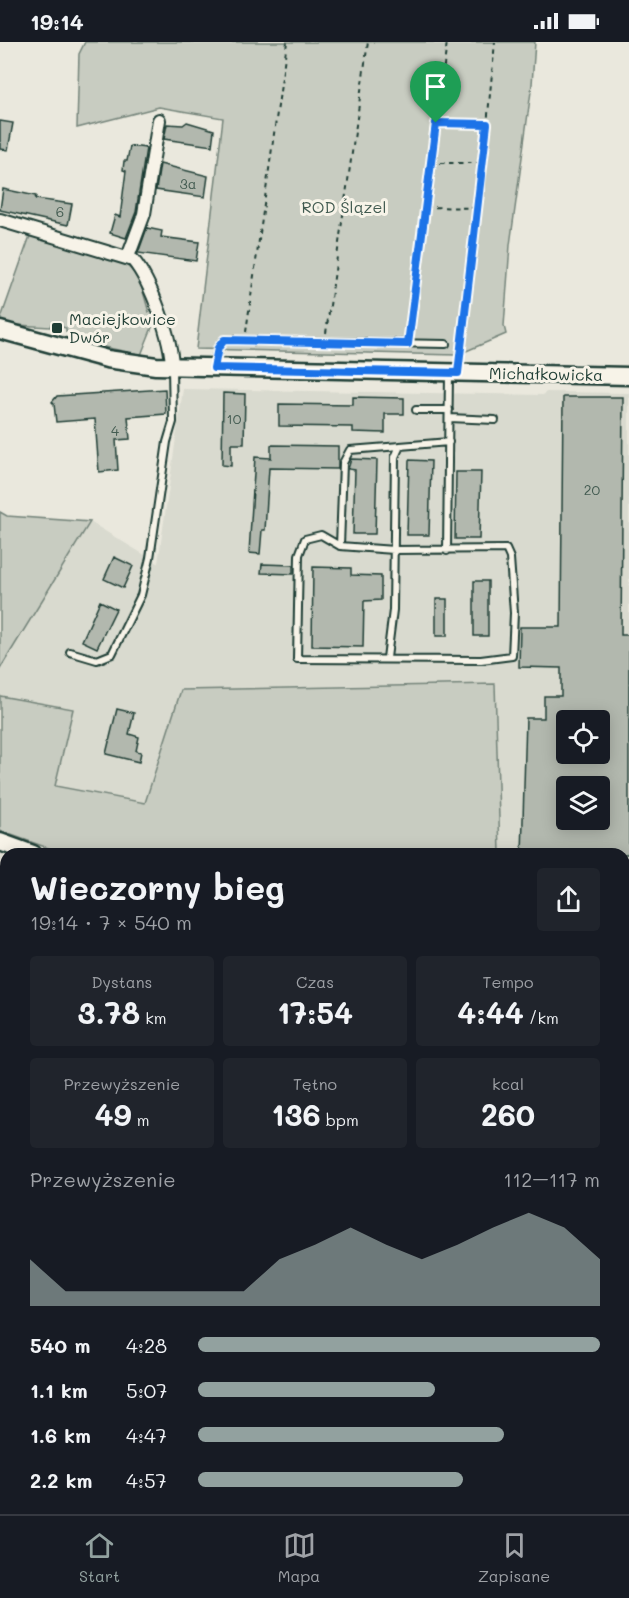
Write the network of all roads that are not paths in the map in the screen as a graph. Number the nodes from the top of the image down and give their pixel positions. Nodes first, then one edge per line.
1 (159, 120) dead end
2 (0, 220) edge
3 (128, 257) junction
4 (0, 330) edge
5 (446, 344) dead end
6 (172, 368) junction
7 (214, 368) junction
8 (453, 373) junction
9 (629, 376) edge
10 (416, 410) dead end
11 (449, 410) junction
12 (449, 418) junction
13 (495, 420) dead end
14 (449, 442) junction
15 (400, 446) junction
16 (340, 546) junction
17 (394, 550) junction
18 (447, 550) junction
19 (70, 652) dead end
20 (387, 658) junction
21 (0, 842) edge
22 (16, 848) edge

1 - 3 street
2 - 3 street
3 - 6 street
4 - 6 street, Michałkowicka
5 - 7 lane
6 - 7 street, Michałkowicka
6 - 19 lane
7 - 8 street, Michałkowicka
8 - 9 street, Michałkowicka
8 - 11 lane
10 - 11 lane
11 - 12 lane
12 - 13 lane
12 - 14 lane
14 - 15 lane
14 - 18 lane
15 - 16 lane
15 - 17 lane
16 - 17 lane
16 - 20 lane
17 - 18 lane
17 - 20 lane
18 - 20 lane
21 - 22 street

